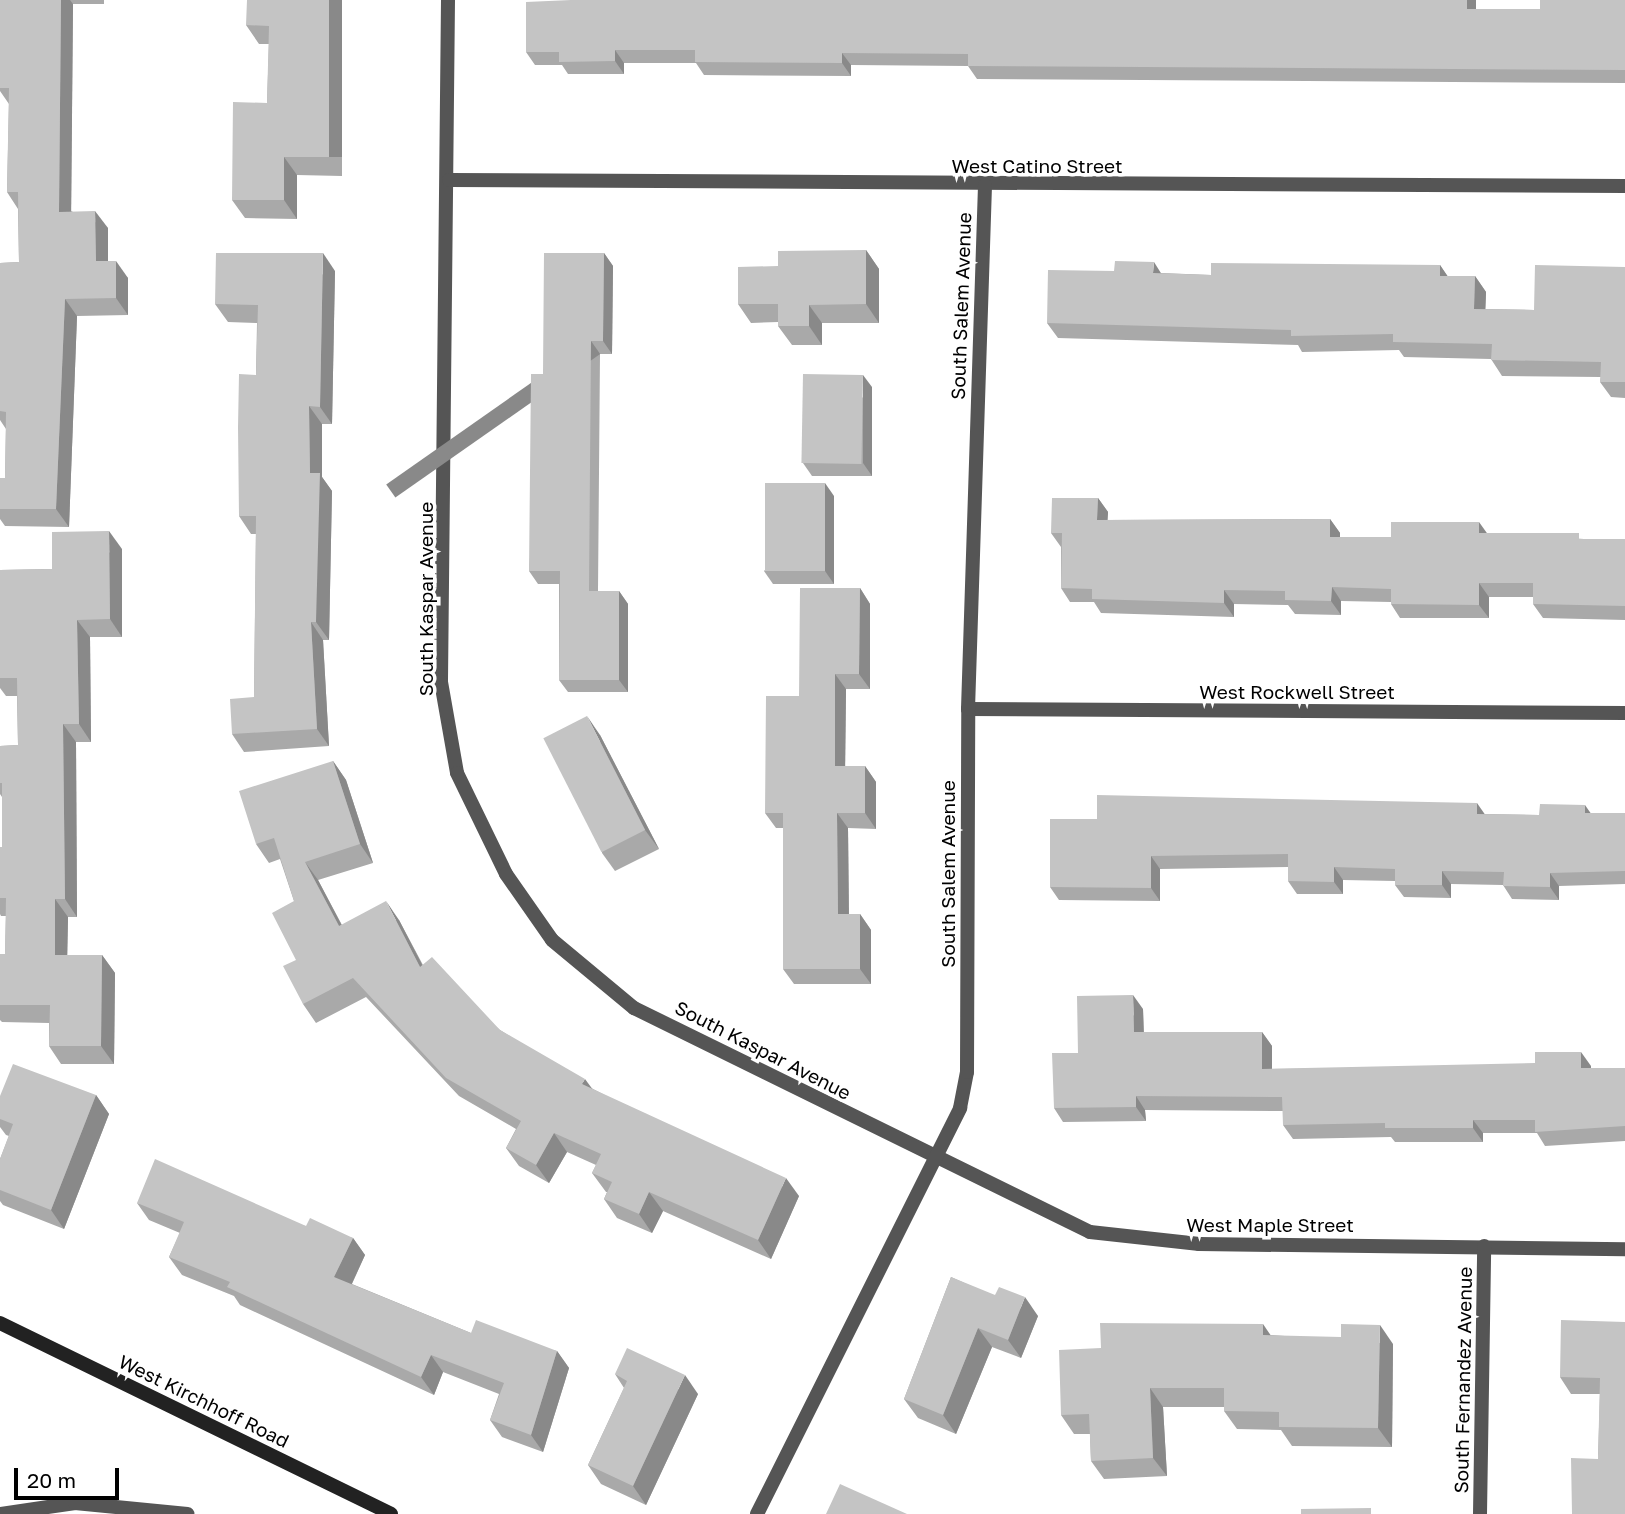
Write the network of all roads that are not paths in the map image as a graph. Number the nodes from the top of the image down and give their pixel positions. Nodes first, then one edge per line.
1 (448, 0) edge
2 (449, 180) junction
3 (985, 185) junction
4 (1625, 186) edge
5 (968, 709) junction
6 (1625, 713) edge
7 (933, 1157) junction
8 (1484, 1246) junction
9 (1625, 1249) edge
10 (0, 1323) edge
11 (0, 1514) edge
12 (187, 1514) edge
13 (391, 1514) edge
14 (757, 1514) edge
15 (1480, 1514) edge

1 - 2 street, South Kaspar Avenue
2 - 3 street, West Catino Street
2 - 7 street, South Kaspar Avenue
3 - 4 street, West Catino Street
3 - 5 street, South Salem Avenue
5 - 6 street, West Rockwell Street
5 - 7 street, South Salem Avenue
7 - 8 street, West Maple Street
7 - 14 street, South Salem Avenue
8 - 9 street, West Maple Street
8 - 15 street, South Fernandez Avenue
10 - 13 main road, West Kirchhoff Road
11 - 12 street

